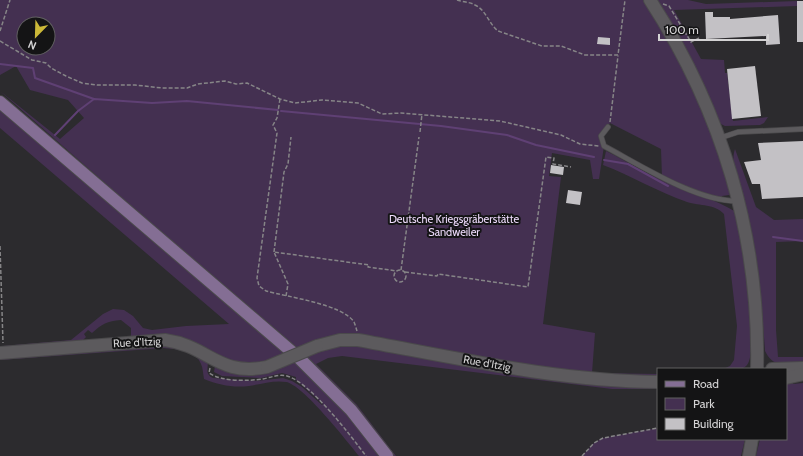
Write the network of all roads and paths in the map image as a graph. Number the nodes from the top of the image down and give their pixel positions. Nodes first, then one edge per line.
1 (10, 0) edge
2 (457, 0) edge
3 (625, 0) edge
4 (655, 1) edge
5 (0, 31) edge
6 (699, 38) dead end
7 (0, 41) edge
8 (618, 55) junction
9 (280, 99) junction
10 (0, 102) edge
11 (422, 114) junction
12 (608, 127) joint
13 (803, 129) edge
14 (420, 132) dead end
15 (291, 137) dead end
16 (419, 137) dead end
17 (720, 138) junction
18 (604, 146) junction
19 (571, 167) dead end
20 (739, 201) junction
21 (0, 246) edge
22 (274, 252) junction
23 (401, 270) junction
24 (397, 271) junction
25 (405, 272) junction
26 (286, 296) junction
27 (358, 340) junction
28 (2, 353) edge
29 (757, 355) junction
30 (211, 358) junction
31 (757, 368) edge
32 (774, 368) edge
33 (803, 368) edge
34 (787, 369) edge
35 (803, 374) edge
36 (787, 378) edge
37 (657, 382) edge
38 (657, 428) edge
39 (366, 456) edge
40 (387, 456) edge
41 (582, 456) edge

1 - 5 path
2 - 8 path
3 - 8 path
4 - 6 path
4 - 17 street
7 - 9 path
8 - 12 path
9 - 11 path
9 - 26 path
10 - 40 main road
11 - 14 path
11 - 18 path
12 - 18 lane
13 - 17 lane
15 - 22 path
16 - 23 path
17 - 20 street
18 - 20 lane
19 - 25 path
20 - 29 street
21 - 28 path
22 - 24 path
22 - 26 path
23 - 24 path
23 - 25 path
24 - 25 path
26 - 27 path
27 - 30 street, Rue d'Itzig, bridge
27 - 37 street, Rue d'Itzig
28 - 30 street, Rue d'Itzig
29 - 31 street
29 - 32 street
30 - 39 path
33 - 34 street
35 - 36 street
38 - 41 path

